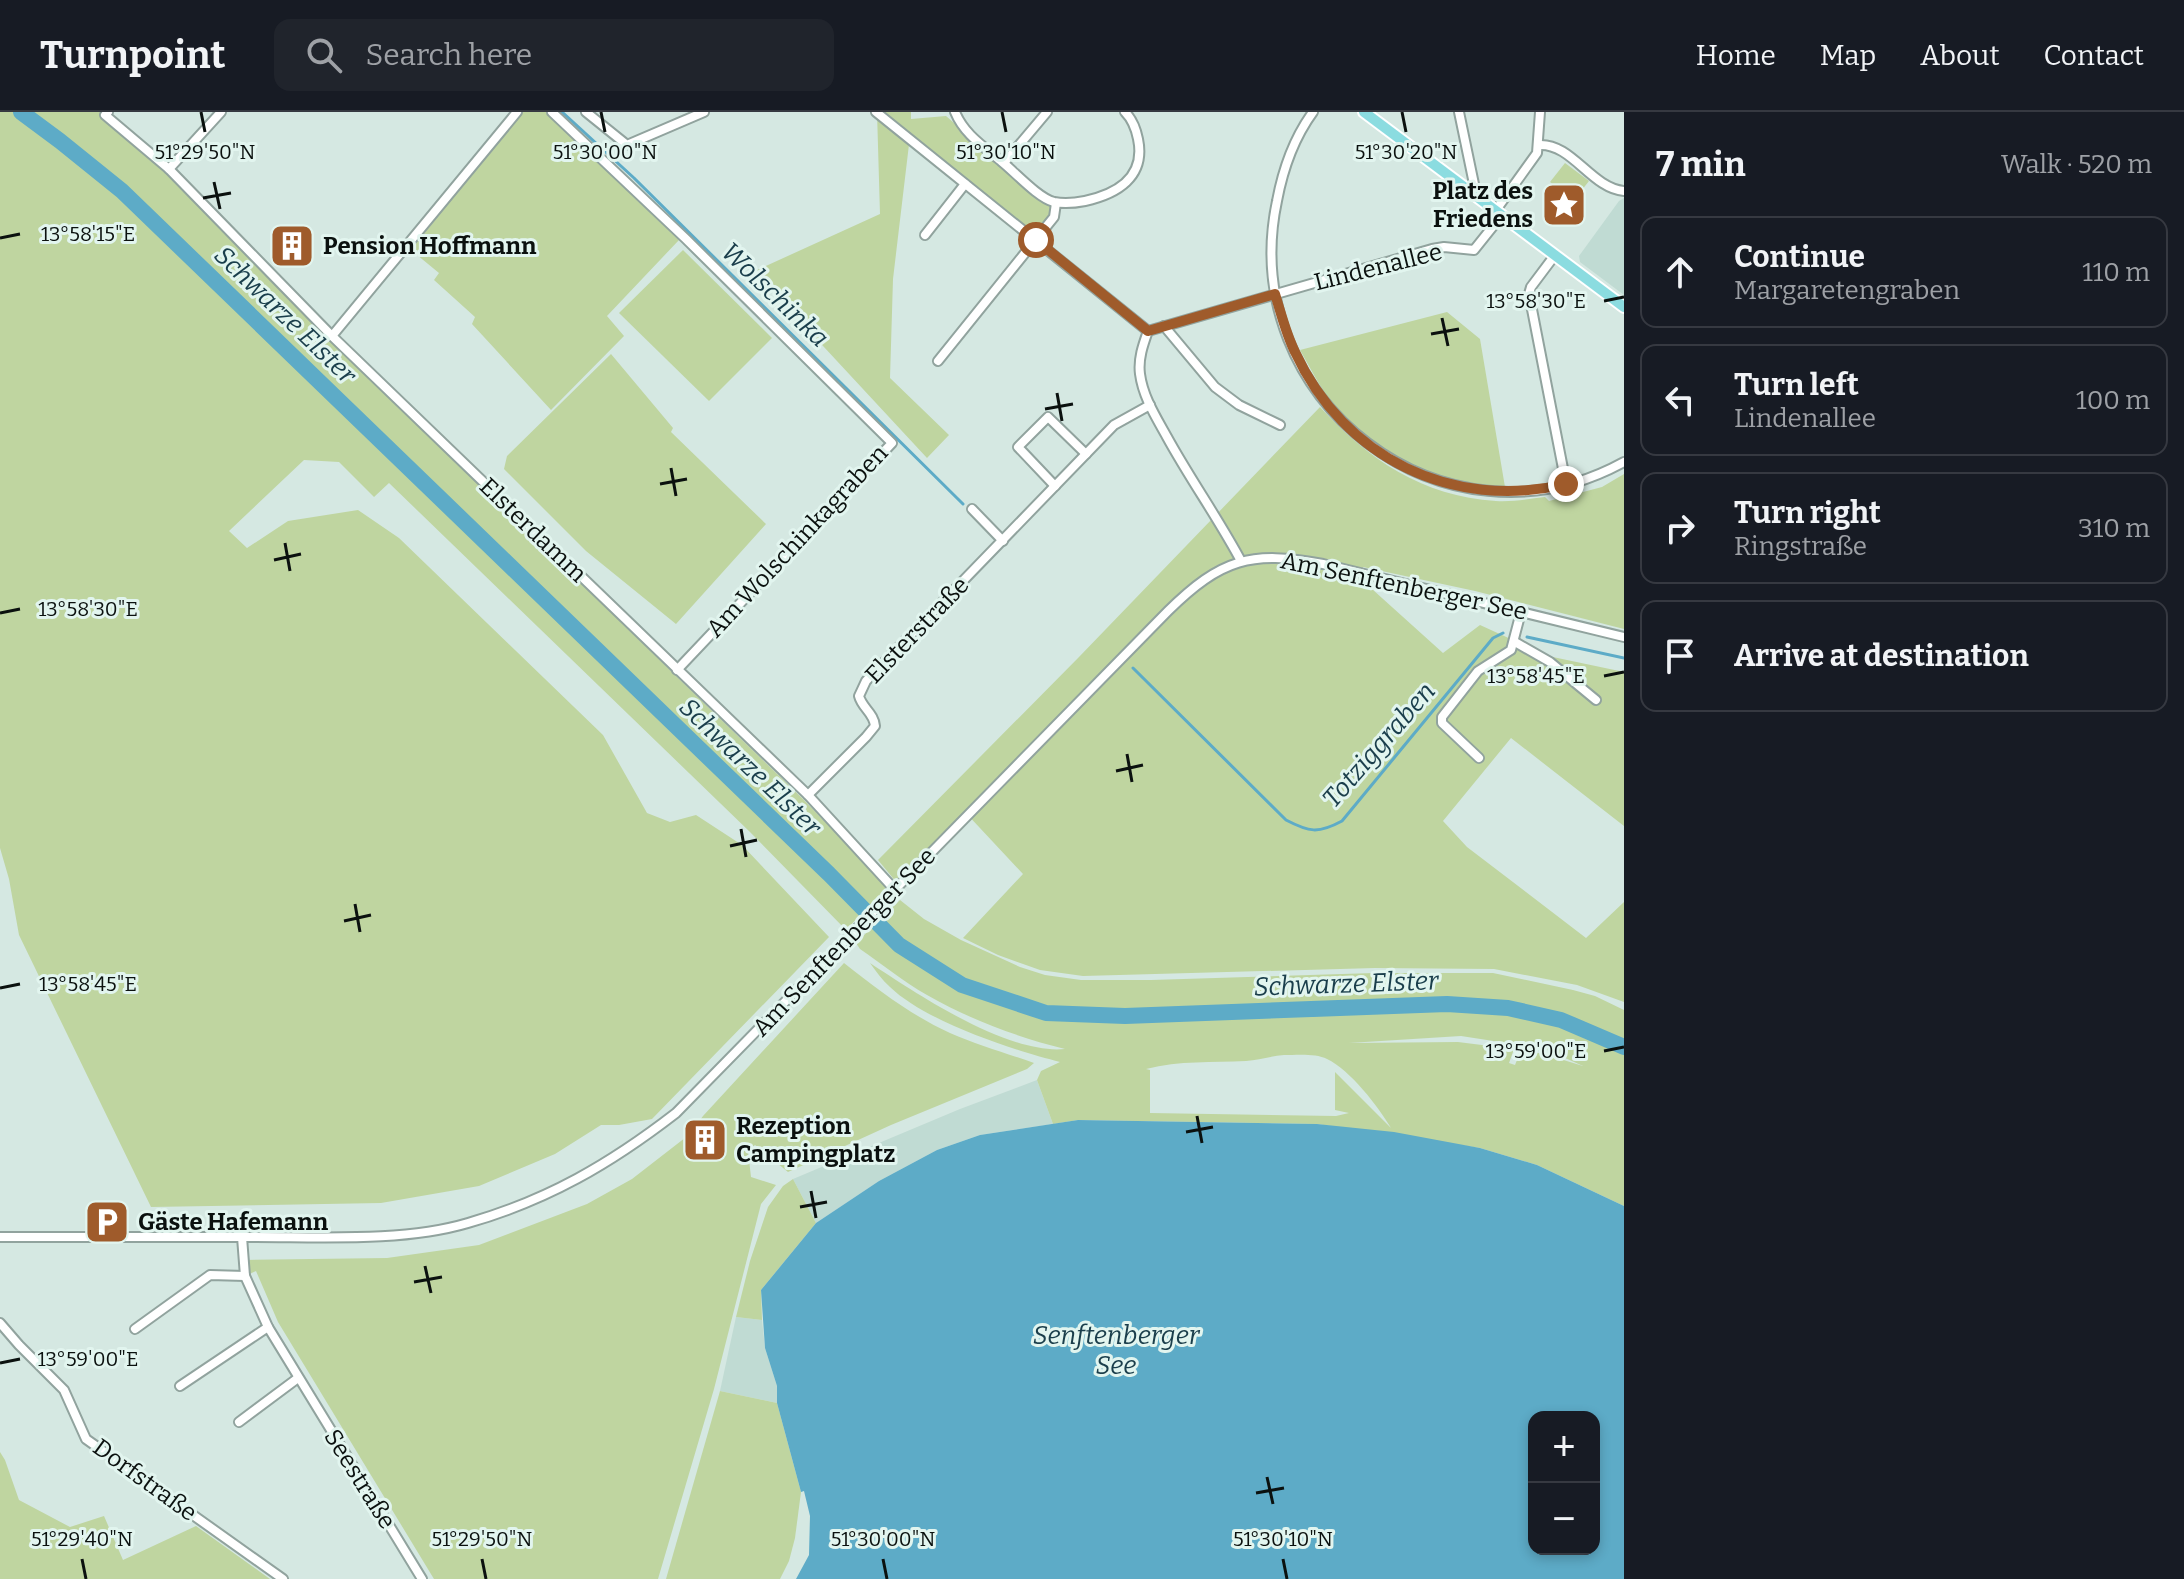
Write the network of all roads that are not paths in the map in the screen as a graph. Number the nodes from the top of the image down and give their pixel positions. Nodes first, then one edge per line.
1 (221, 112) edge
2 (517, 112) edge
3 (552, 112) edge
4 (586, 112) edge
5 (704, 112) edge
6 (876, 112) edge
7 (955, 112) edge
8 (1047, 112) edge
9 (1125, 112) edge
10 (1313, 112) edge
11 (1364, 112) edge
12 (1459, 112) edge
13 (1540, 112) edge
14 (107, 114) edge
15 (1539, 145) junction
16 (1004, 163) junction
17 (169, 169) junction
18 (965, 184) junction
19 (1471, 191) junction
20 (1624, 191) edge
21 (1056, 203) junction
22 (1499, 213) junction
23 (925, 235) dead end
24 (1036, 240) junction
25 (1555, 255) junction
26 (1275, 294) junction
27 (1624, 307) edge
28 (1164, 326) junction
29 (1148, 331) junction
30 (332, 336) junction
31 (938, 361) dead end
32 (1150, 405) junction
33 (1280, 425) dead end
34 (1086, 454) junction
35 (1624, 462) edge
36 (1566, 484) junction
37 (1055, 486) junction
38 (972, 509) dead end
39 (1003, 541) junction
40 (1241, 561) junction
41 (1521, 612) junction
42 (1624, 637) edge
43 (1515, 642) junction
44 (677, 670) junction
45 (1596, 700) dead end
46 (1479, 758) dead end
47 (808, 795) junction
48 (896, 891) junction
49 (0, 1237) edge
50 (242, 1237) junction
51 (245, 1276) junction
52 (0, 1323) edge
53 (268, 1327) junction
54 (135, 1329) dead end
55 (298, 1378) junction
56 (180, 1386) dead end
57 (239, 1422) dead end
58 (283, 1579) edge
59 (422, 1579) edge

1 - 17 street
2 - 30 street
3 - 44 street, Am Wolschinkagraben
4 - 5 street
6 - 18 street
7 - 16 street
8 - 16 street
9 - 21 street
10 - 26 street
11 - 19 main road
12 - 19 street
13 - 15 street
14 - 17 street, Elsterdamm
15 - 20 street
15 - 22 street
16 - 21 street
17 - 30 street, Elsterdamm
18 - 23 street
18 - 24 street
19 - 22 main road
21 - 24 street
22 - 25 main road
22 - 26 street, Lindenallee
24 - 29 street
24 - 31 street
25 - 27 main road
25 - 36 street
26 - 28 street, Lindenallee
26 - 36 street
28 - 29 street, Lindenallee
28 - 33 street
29 - 32 street
30 - 44 street, Elsterdamm
32 - 34 street, Elsterstraße
32 - 40 street
34 - 37 street, Elsterstraße
34 - 37 street
35 - 36 street
37 - 39 street, Elsterstraße
38 - 39 street
39 - 47 street, Elsterstraße
40 - 41 street, Am Senftenberger See
40 - 48 street, Am Senftenberger See
41 - 42 street, Am Senftenberger See
41 - 43 street
43 - 45 street
43 - 46 street
44 - 47 street, Elsterdamm
47 - 48 street, Elsterdamm
48 - 50 street, Am Senftenberger See
49 - 50 street, Am Senftenberger See
50 - 51 street, Seestraße
51 - 53 street, Seestraße
51 - 54 street
52 - 58 street, Dorfstraße
53 - 55 street, Seestraße
53 - 56 street
55 - 57 street
55 - 59 street, Seestraße

